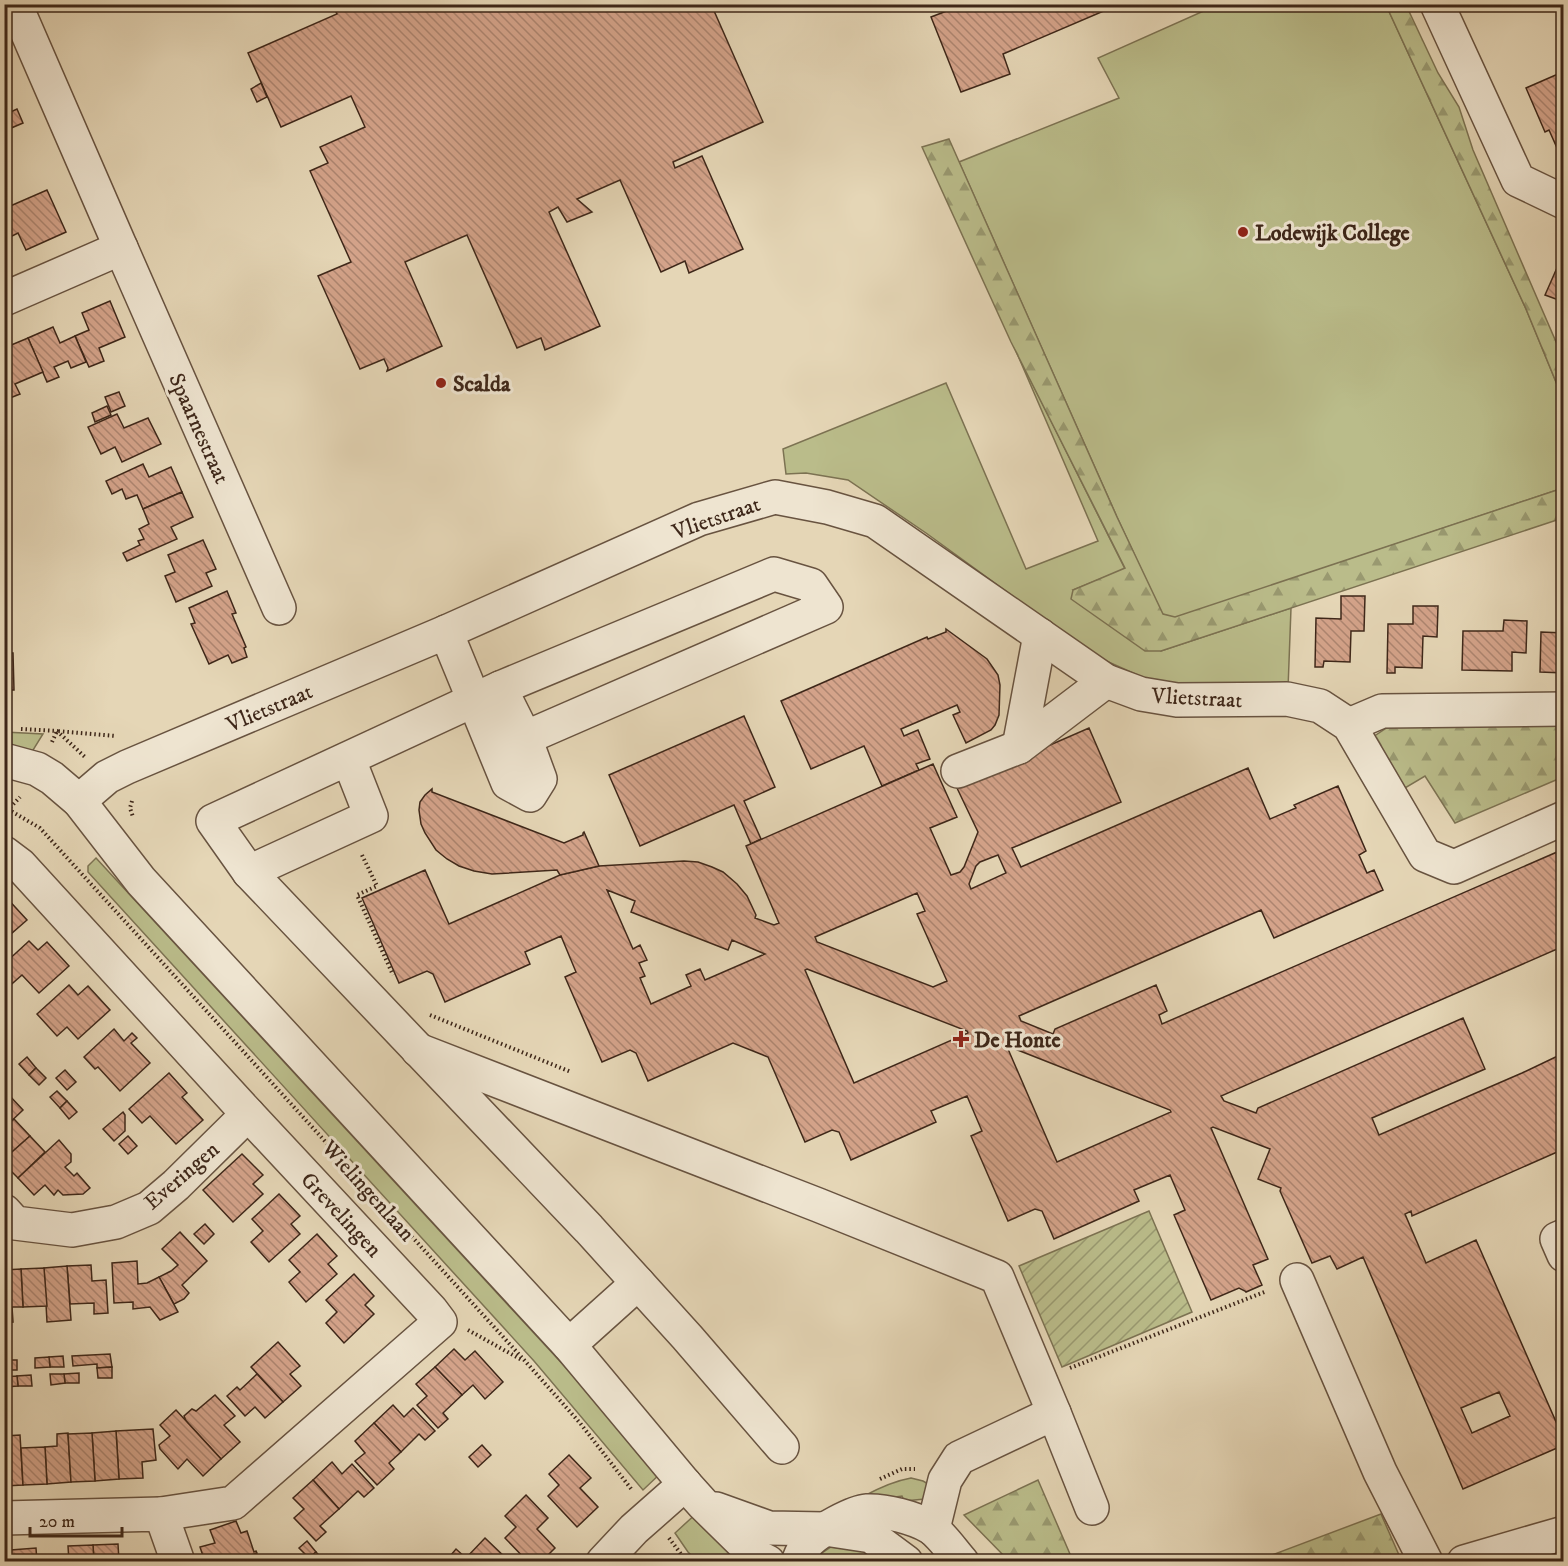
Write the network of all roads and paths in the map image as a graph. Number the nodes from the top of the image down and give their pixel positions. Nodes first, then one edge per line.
1 (15, 4) edge
2 (1437, 4) edge
3 (1563, 202) edge
4 (121, 248) junction
5 (4, 299) edge
6 (279, 608) dead end
7 (446, 632) junction
8 (1040, 635) junction
9 (1106, 681) junction
10 (487, 695) junction
11 (1563, 709) edge
12 (1349, 725) junction
13 (525, 738) junction
14 (1018, 747) junction
15 (4, 760) edge
16 (349, 760) junction
17 (958, 771) dead end
18 (6, 799) edge
19 (79, 801) junction
20 (4, 814) edge
21 (1563, 819) edge
22 (348, 827) junction
23 (4, 854) edge
24 (249, 872) junction
25 (393, 975) dead end
26 (429, 1014) dead end
27 (418, 1050) junction
28 (572, 1073) dead end
29 (248, 1114) junction
30 (4, 1211) edge
31 (1563, 1236) edge
32 (1563, 1255) edge
33 (1297, 1280) joint
34 (638, 1283) junction
35 (431, 1310) junction
36 (569, 1345) junction
37 (525, 1361) junction
38 (1062, 1371) dead end
39 (1054, 1413) junction
40 (782, 1447) dead end
41 (694, 1494) junction
42 (1092, 1508) dead end
43 (161, 1514) junction
44 (652, 1515) junction
45 (4, 1518) edge
46 (933, 1528) junction
47 (825, 1529) junction
48 (1563, 1533) edge
49 (178, 1562) edge
50 (603, 1562) edge
51 (687, 1562) edge
52 (768, 1562) edge
53 (798, 1562) edge
54 (906, 1562) edge
55 (962, 1562) edge
56 (1426, 1562) edge
57 (1464, 1562) edge

1 - 4 street, Spaarnestraat
2 - 3 street
4 - 5 street
4 - 6 street, Spaarnestraat
7 - 8 street, Vlietstraat
7 - 10 street
7 - 19 street, Vlietstraat
8 - 9 street, Vlietstraat
8 - 14 street
9 - 12 street, Vlietstraat
9 - 14 street
10 - 13 street
10 - 13 street
10 - 13 street
10 - 16 street
11 - 12 street
12 - 21 street, Vlietstraat
14 - 17 street
15 - 19 street
16 - 22 street
16 - 24 street
18 - 19 street
18 - 20 path
18 - 37 path, Wielingenlaan
19 - 36 street, Wielingenlaan
22 - 24 street
22 - 25 path
23 - 29 street, Grevelingen
24 - 27 street
26 - 28 path
27 - 34 street
27 - 39 street
29 - 30 street, Everingen
29 - 35 street, Grevelingen
31 - 32 street
33 - 38 path
33 - 56 street
34 - 36 street
34 - 40 street
35 - 37 path
35 - 43 street
36 - 41 street, Wielingenlaan
37 - 44 path, Wielingenlaan
39 - 42 street
39 - 46 street
41 - 44 street
41 - 47 street
41 - 52 street, Wielingenlaan
43 - 45 street
43 - 49 street
44 - 50 street
44 - 51 path, Wielingenlaan
46 - 47 street
46 - 55 street
47 - 53 street
47 - 54 street
48 - 57 street

